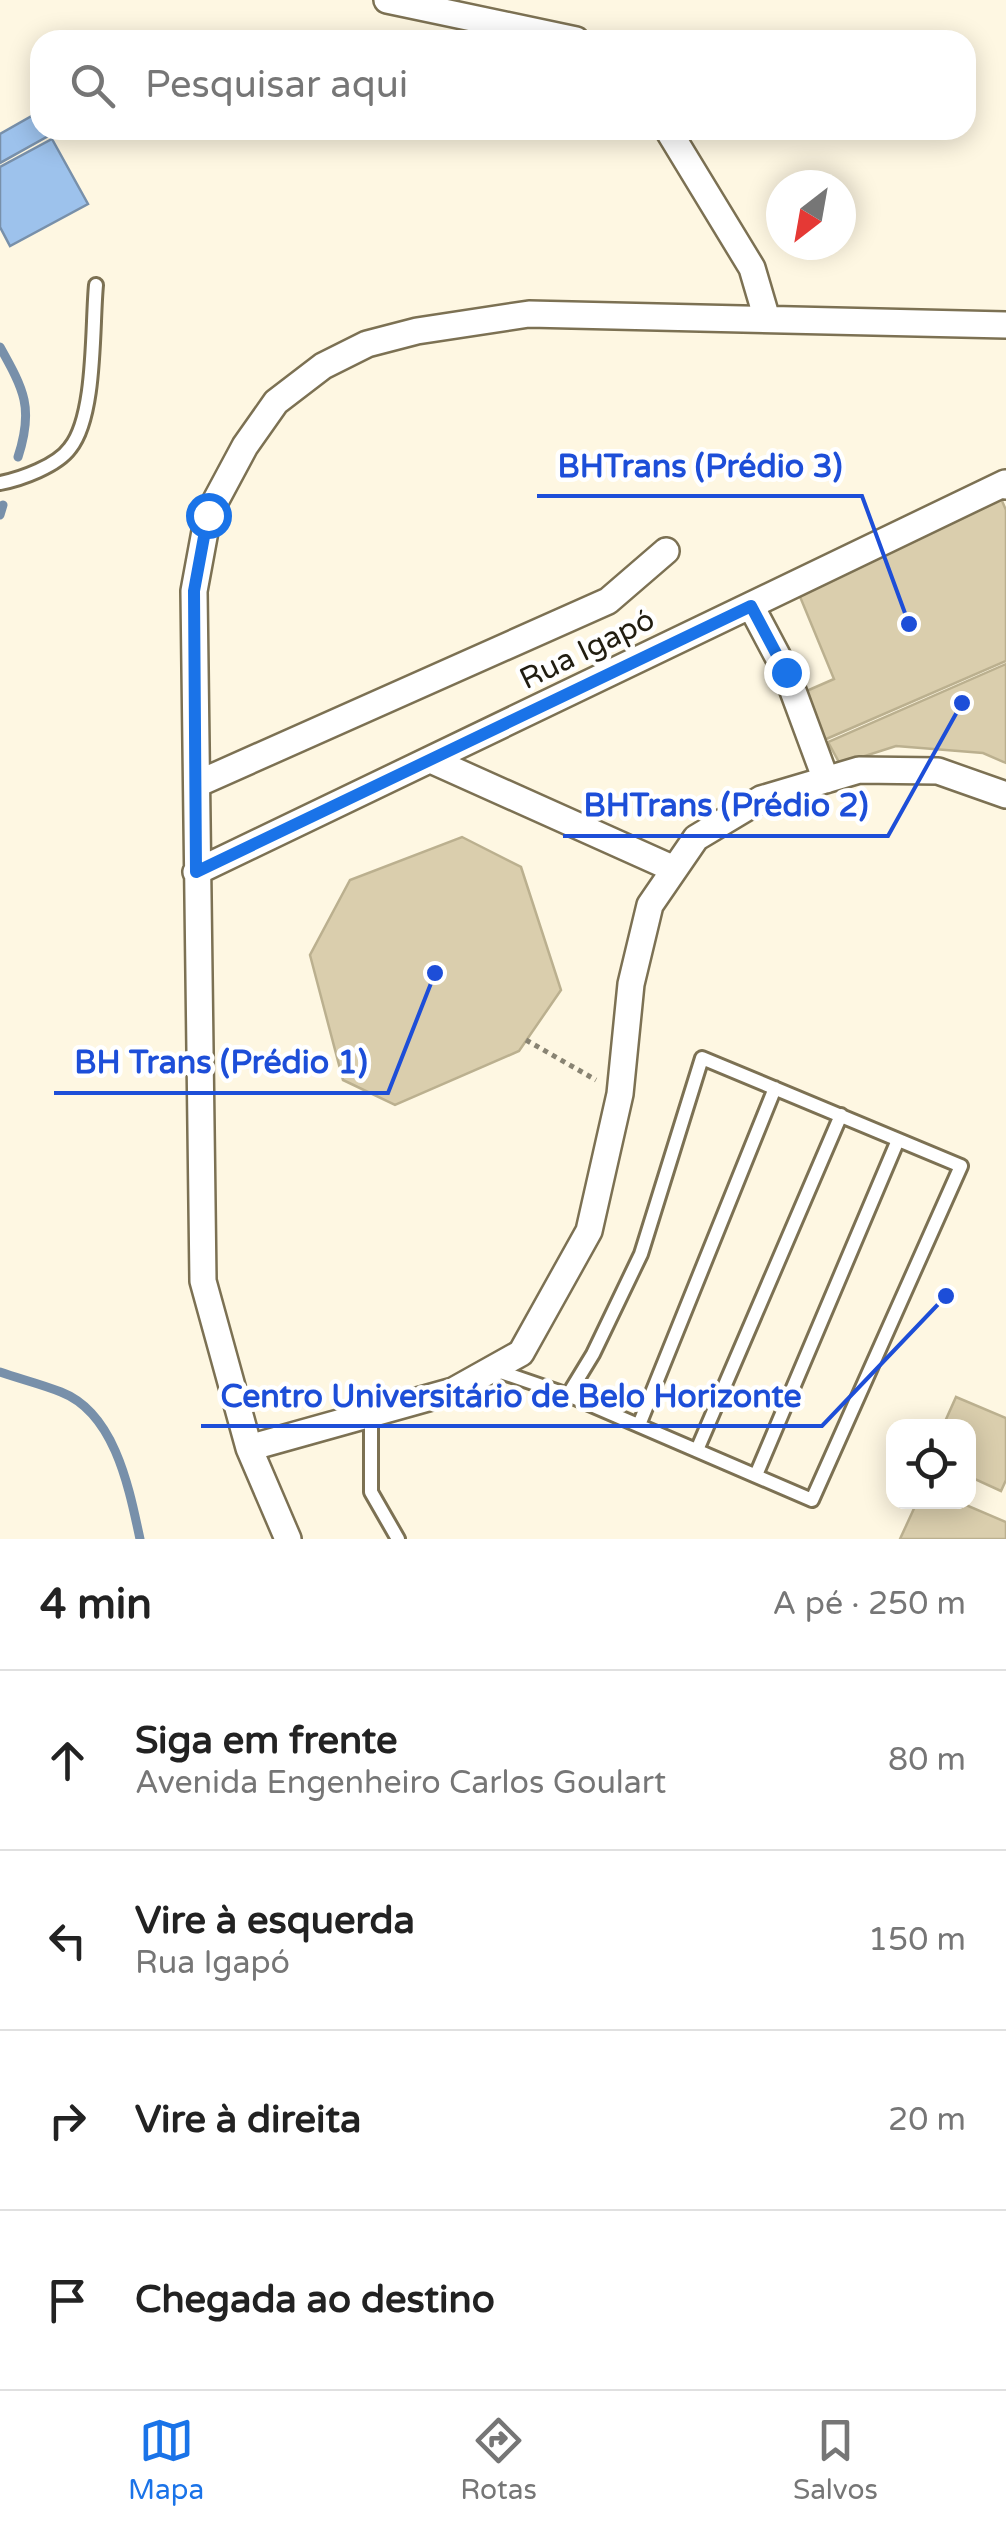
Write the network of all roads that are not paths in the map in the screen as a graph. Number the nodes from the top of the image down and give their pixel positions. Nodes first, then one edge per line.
1 (387, 0) edge
2 (529, 30) edge
3 (674, 140) edge
4 (96, 284) dead end
5 (767, 319) junction
6 (1006, 325) edge
7 (0, 482) edge
8 (1005, 485) edge
9 (666, 551) dead end
10 (751, 606) junction
11 (430, 760) junction
12 (826, 780) junction
13 (197, 784) junction
14 (1006, 795) edge
15 (674, 869) junction
16 (196, 872) junction
17 (775, 1088) junction
18 (840, 1115) junction
19 (898, 1140) junction
20 (492, 1370) junction
21 (568, 1395) junction
22 (371, 1414) junction
23 (639, 1426) junction
24 (249, 1448) junction
25 (696, 1450) junction
26 (756, 1475) junction
27 (288, 1539) edge
28 (398, 1539) edge

1 - 2 street
3 - 5 street
4 - 7 lane
5 - 6 street
5 - 13 street
8 - 10 street, Rua Igapó
9 - 13 street, Rua Igapó
10 - 11 street, Rua Igapó
10 - 12 street
11 - 15 street
11 - 16 street, Rua Igapó
12 - 14 street
12 - 15 street
13 - 16 street
15 - 20 street
16 - 24 street
17 - 18 lane
17 - 21 lane
17 - 23 lane
18 - 19 lane
18 - 25 lane
19 - 26 lane
19 - 26 lane
20 - 21 lane
20 - 22 street
21 - 23 lane
22 - 24 street
22 - 28 lane
23 - 25 lane
24 - 27 street
25 - 26 lane

